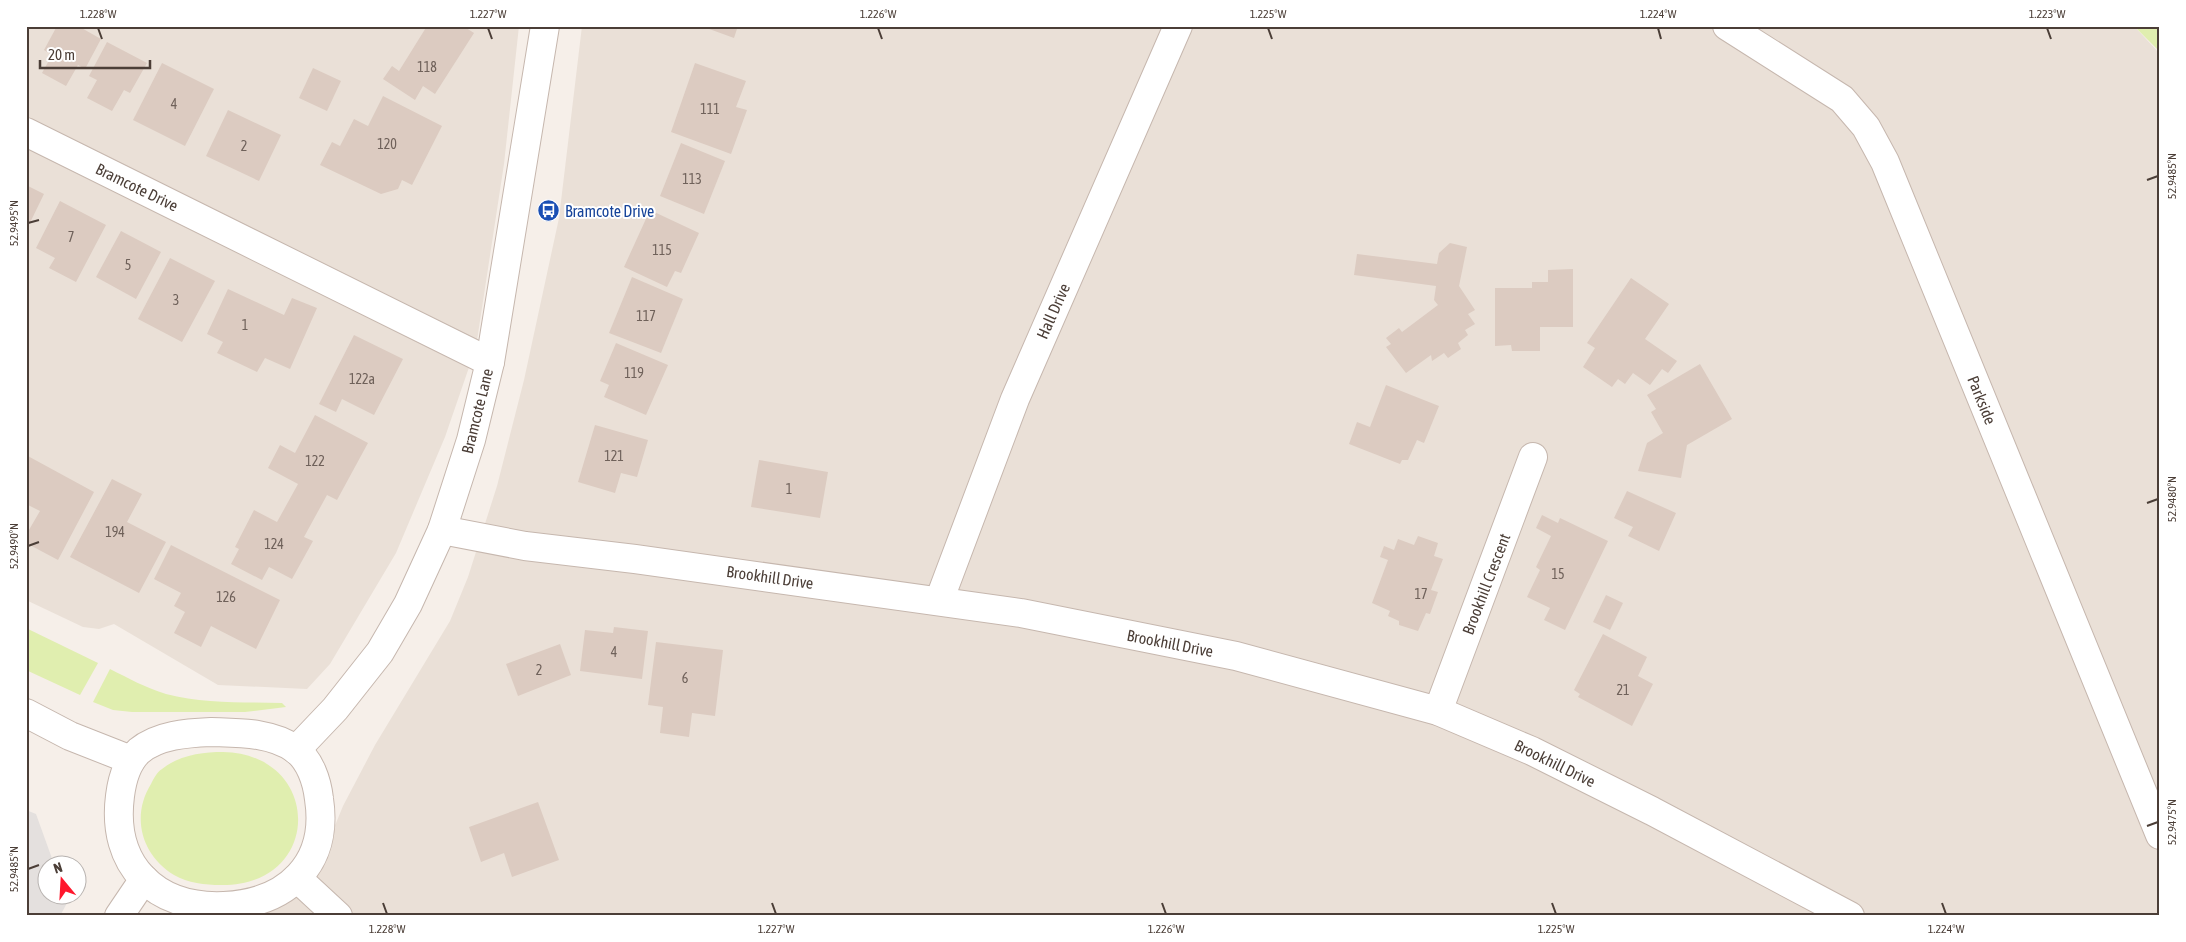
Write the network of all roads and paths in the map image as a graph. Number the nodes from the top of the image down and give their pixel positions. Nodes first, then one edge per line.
1 (545, 26) edge
2 (1178, 26) edge
3 (1727, 26) edge
4 (26, 132) edge
5 (490, 362) junction
6 (1533, 457) dead end
7 (442, 530) junction
8 (939, 600) junction
9 (1438, 711) junction
10 (26, 713) edge
11 (296, 750) junction
12 (131, 760) junction
13 (2160, 835) edge
14 (297, 878) junction
15 (144, 879) junction
16 (119, 916) edge
17 (338, 916) edge
18 (1850, 916) edge

1 - 5 street, Bramcote Lane
2 - 8 street, Hall Drive
3 - 13 street, Parkside
4 - 5 street, Bramcote Drive
5 - 7 street, Bramcote Lane
6 - 9 street, Brookhill Crescent
7 - 8 street, Brookhill Drive
7 - 11 street, Bramcote Lane
8 - 9 street, Brookhill Drive
9 - 18 street, Brookhill Drive
10 - 12 street
11 - 12 street
11 - 14 street
12 - 15 street
14 - 15 street
14 - 17 street
15 - 16 street

